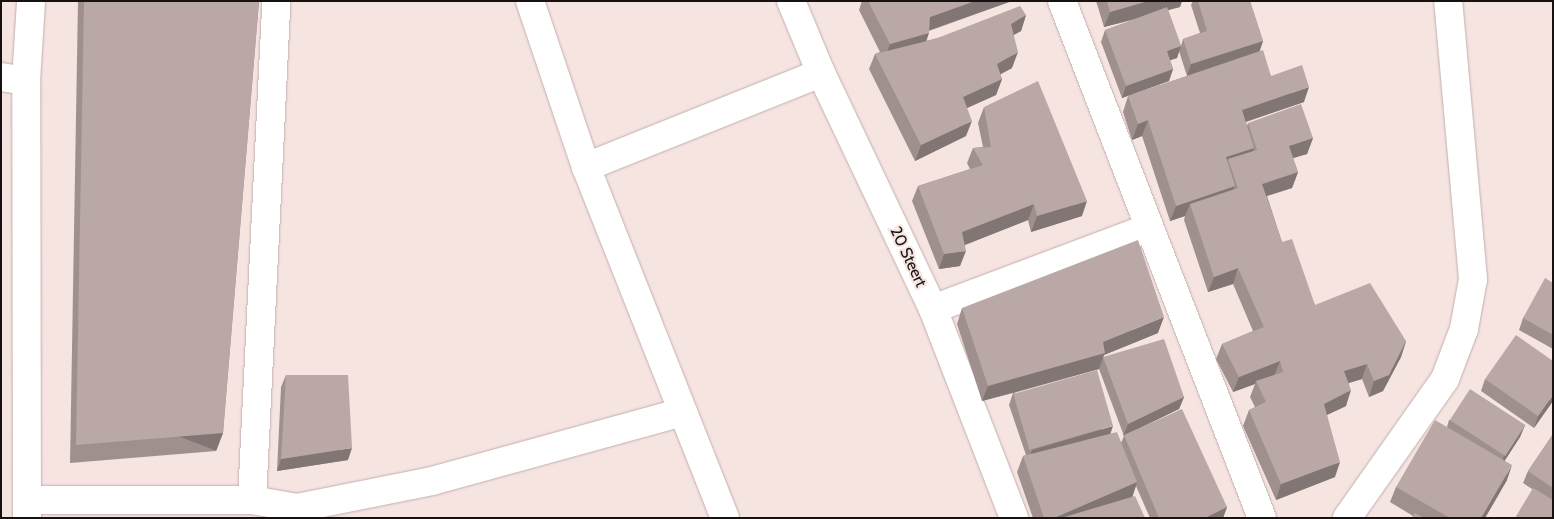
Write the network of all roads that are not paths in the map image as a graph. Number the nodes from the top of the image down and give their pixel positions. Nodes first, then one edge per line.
1 (31, 1) edge
2 (276, 1) edge
3 (530, 1) edge
4 (791, 1) edge
5 (1062, 1) edge
6 (1448, 1) edge
7 (821, 73) junction
8 (14, 79) edge
9 (586, 167) junction
10 (1148, 228) junction
11 (933, 309) junction
12 (683, 412) junction
13 (252, 500) junction
14 (28, 509) edge
15 (297, 513) edge
16 (725, 518) edge
17 (1014, 518) edge
18 (1262, 518) edge
19 (1347, 518) edge

1 - 8 street
2 - 13 street
3 - 9 street
4 - 7 street, 20 Steert
5 - 10 street
6 - 19 street
7 - 9 street
7 - 11 street, 20 Steert
8 - 14 street
9 - 12 street
10 - 11 street
10 - 18 street
11 - 17 street, 20 Steert
12 - 15 street
12 - 16 street
13 - 14 street
13 - 15 street

